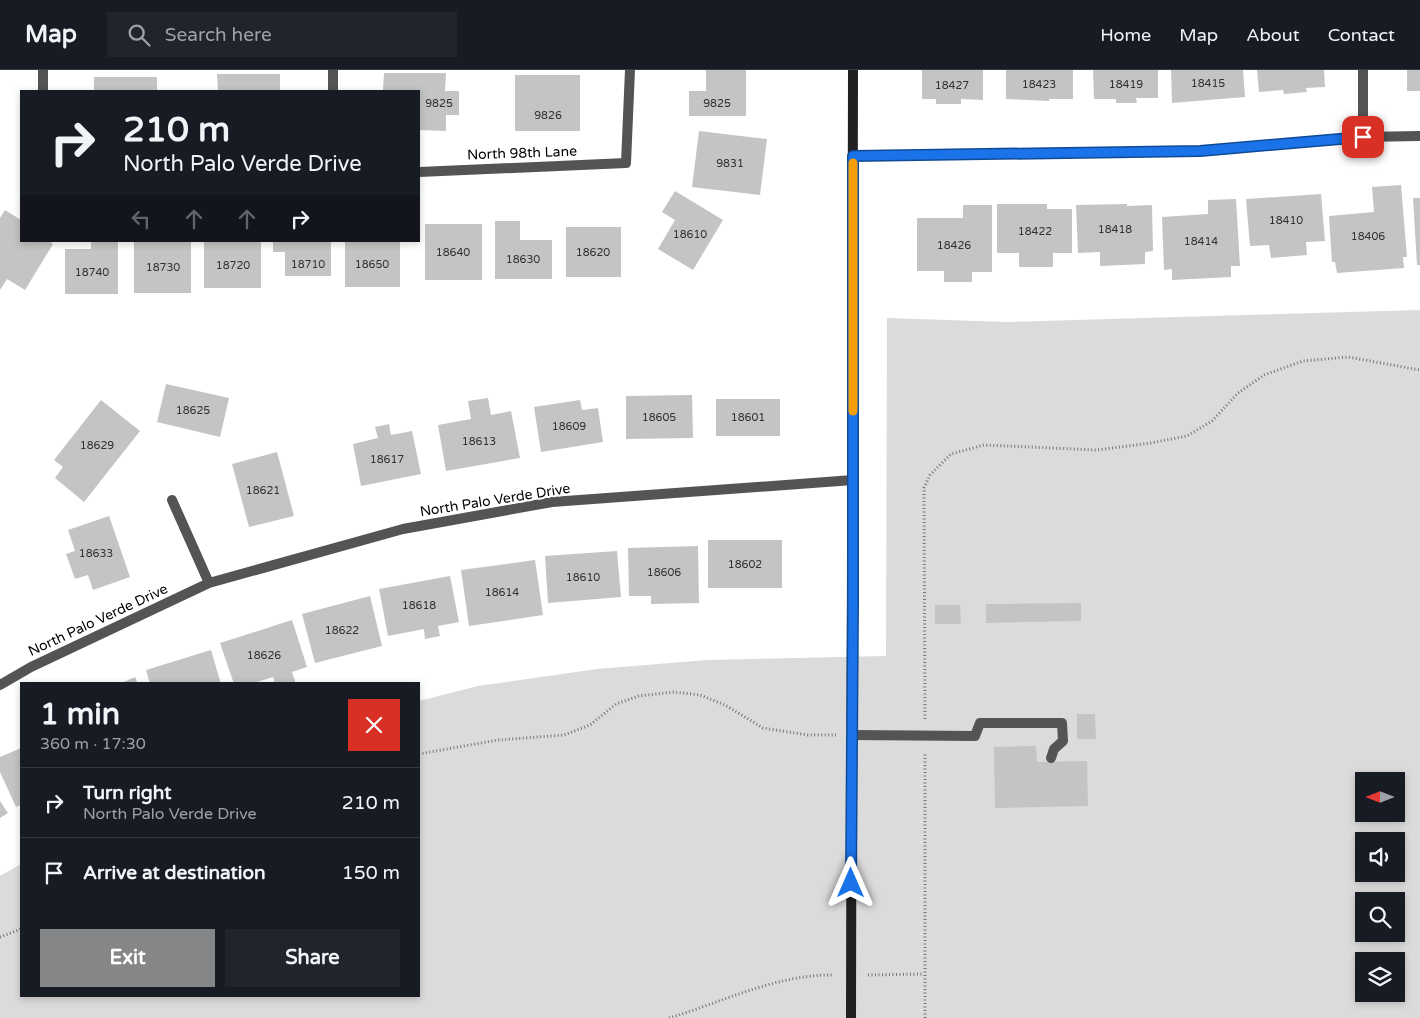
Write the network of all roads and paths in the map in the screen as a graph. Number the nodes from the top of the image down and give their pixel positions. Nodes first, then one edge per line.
1 (43, 70) edge
2 (333, 70) edge
3 (630, 70) edge
4 (852, 70) edge
5 (1363, 70) edge
6 (43, 90) edge
7 (332, 90) edge
8 (1420, 136) edge
9 (1363, 137) junction
10 (853, 156) junction
11 (420, 172) edge
12 (1420, 370) edge
13 (853, 480) junction
14 (172, 500) dead end
15 (208, 583) junction
16 (0, 685) edge
17 (851, 735) junction
18 (925, 736) junction
19 (420, 754) edge
20 (1051, 758) dead end
21 (20, 929) edge
22 (0, 937) edge
23 (889, 974) dead end
24 (924, 974) junction
25 (816, 975) dead end
26 (669, 1018) edge
27 (851, 1018) edge
28 (924, 1018) edge

1 - 6 street
2 - 7 street
3 - 11 street, North 98th Lane
4 - 10 main road
5 - 9 street
8 - 9 street
9 - 10 street
10 - 13 main road
12 - 18 path
13 - 15 street, North Palo Verde Drive
13 - 17 main road
14 - 15 street
15 - 16 street, North Palo Verde Drive
17 - 18 street
17 - 19 path
17 - 27 main road
18 - 20 street
18 - 24 path
21 - 22 path
23 - 24 path
24 - 28 path
25 - 26 path

